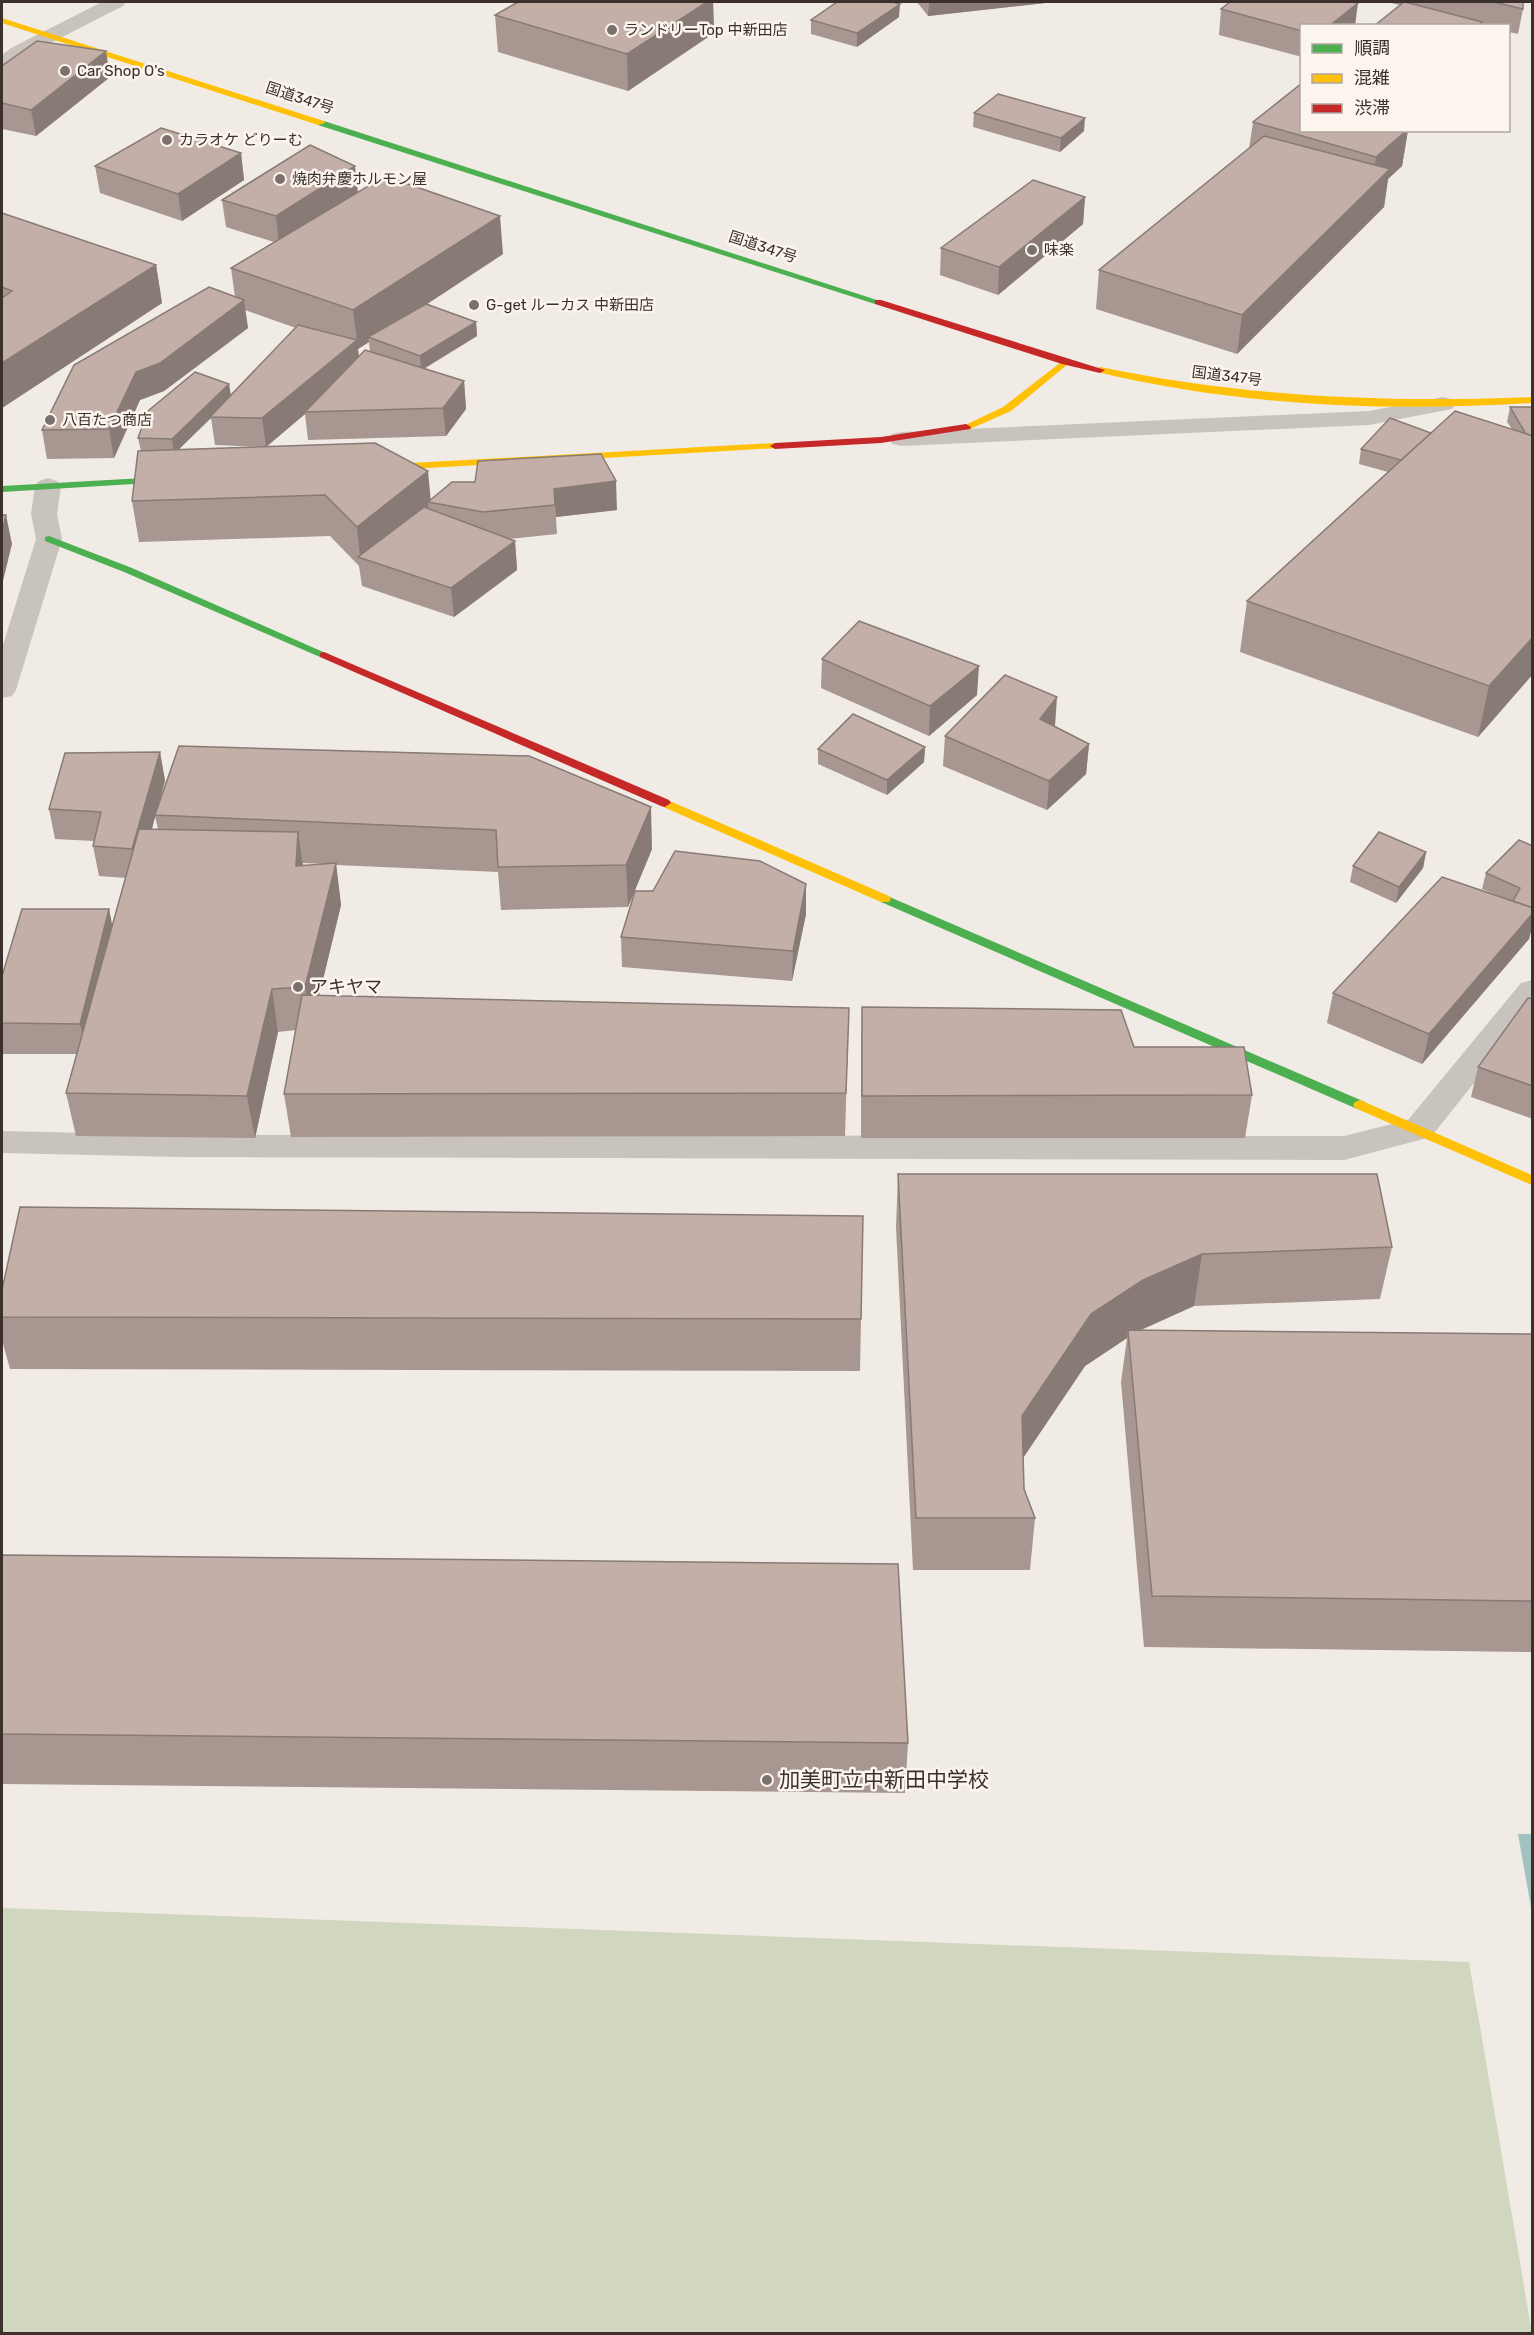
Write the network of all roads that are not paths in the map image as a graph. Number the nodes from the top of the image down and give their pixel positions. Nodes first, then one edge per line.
1 (116, 2) edge
2 (2, 20) edge
3 (52, 35) junction
4 (2, 64) edge
5 (1065, 363) junction
6 (1533, 400) edge
7 (1443, 404) junction
8 (881, 440) junction
9 (356, 469) edge
10 (189, 479) edge
11 (48, 486) junction
12 (2, 489) edge
13 (50, 539) junction
14 (2, 690) edge
15 (1533, 990) edge
16 (1419, 1130) junction
17 (2, 1142) edge
18 (1533, 1180) edge

1 - 3 street
2 - 3 main road, 国道347号
3 - 4 street
3 - 5 main road, 国道347号
5 - 7 main road, 国道347号
5 - 8 main road
6 - 7 main road, 国道347号
7 - 8 street
8 - 9 main road
10 - 11 main road
11 - 12 main road
11 - 13 street
13 - 14 street
13 - 16 main road
15 - 16 street
16 - 17 street
16 - 18 main road

